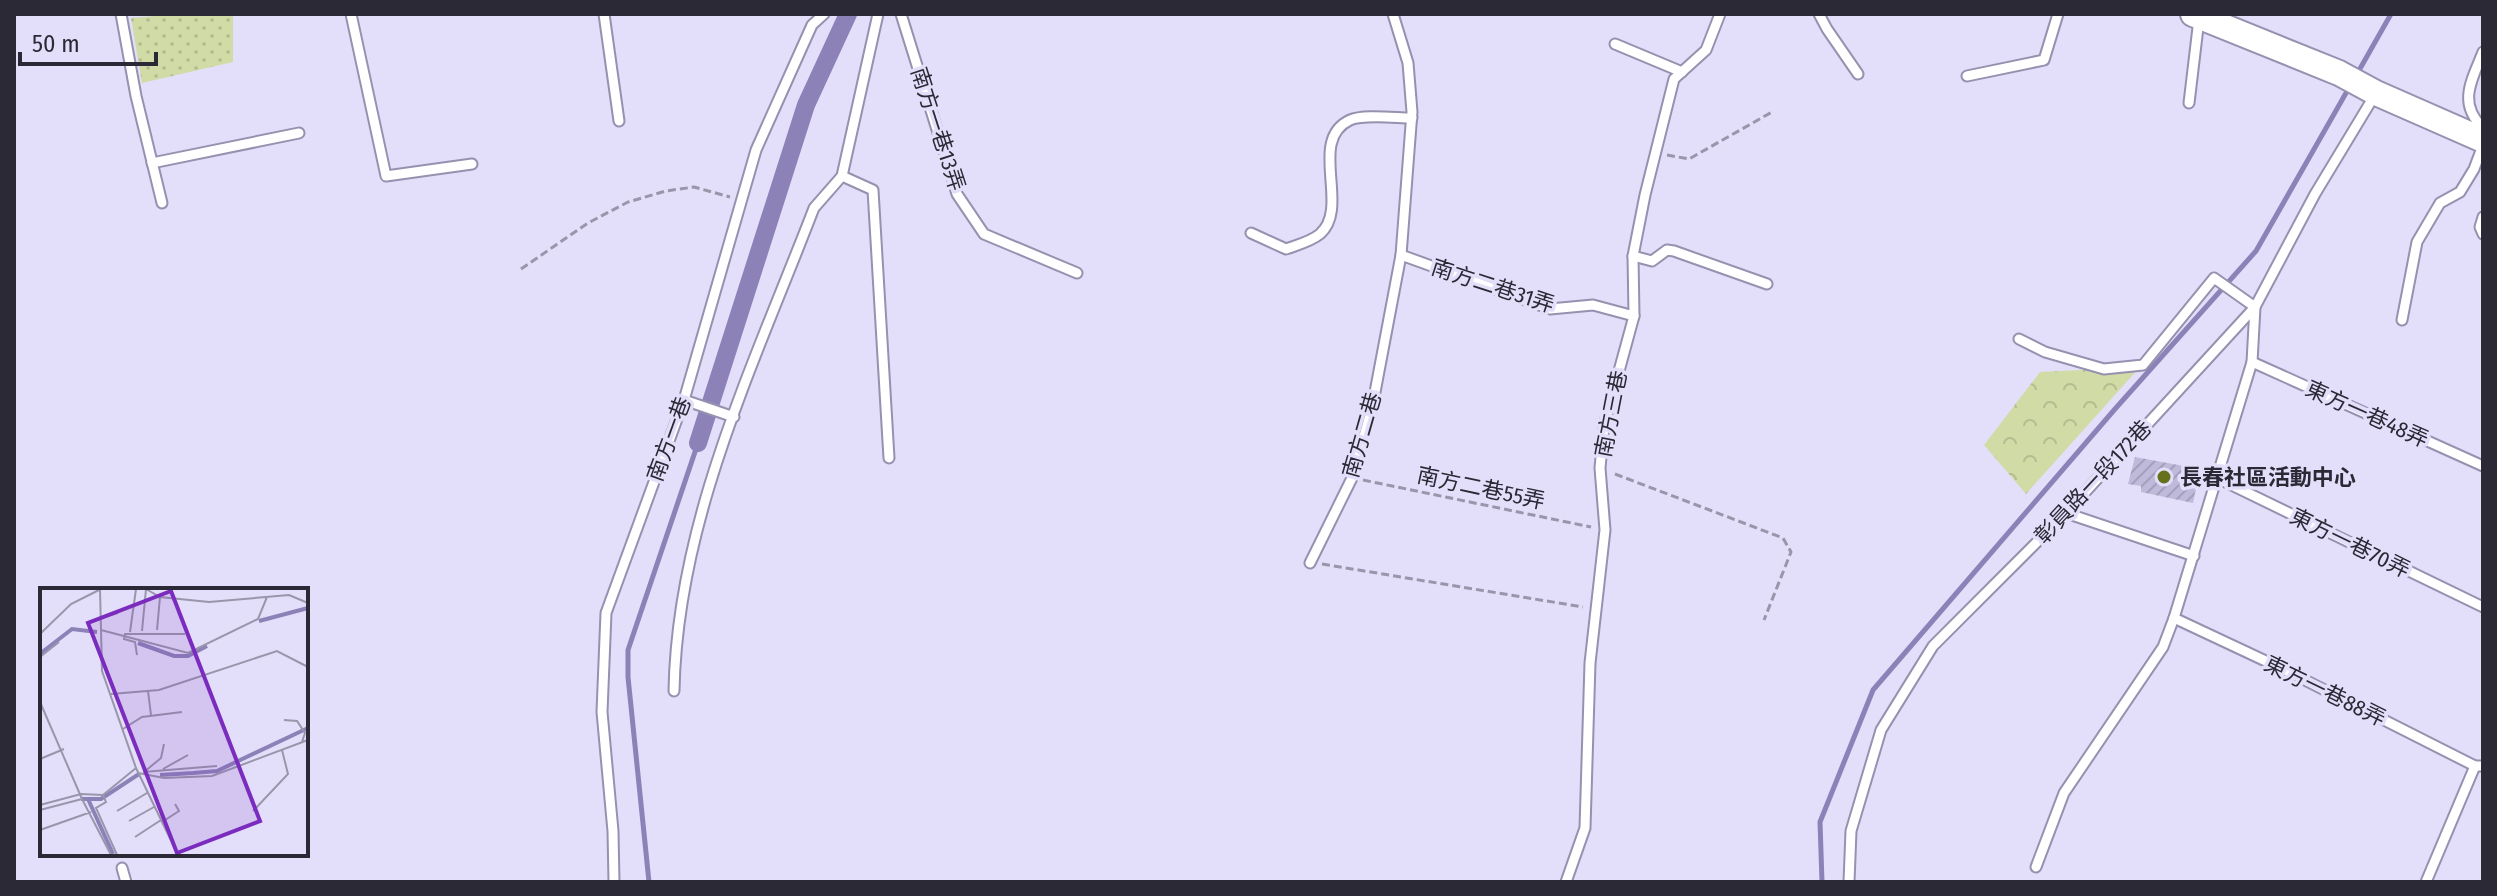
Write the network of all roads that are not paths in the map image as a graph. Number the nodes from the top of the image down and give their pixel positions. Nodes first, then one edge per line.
1 (121, 14) edge
2 (351, 14) edge
3 (604, 14) edge
4 (824, 14) edge
5 (878, 14) edge
6 (901, 14) edge
7 (1393, 14) edge
8 (1720, 14) edge
9 (1819, 14) edge
10 (2058, 14) edge
11 (2196, 15) edge
12 (1615, 44) dead end
13 (2483, 52) edge
14 (1682, 72) junction
15 (1858, 74) dead end
16 (1967, 76) dead end
17 (2369, 90) junction
18 (2189, 103) dead end
19 (1412, 118) junction
20 (619, 121) dead end
21 (2483, 128) edge
22 (299, 133) dead end
23 (2483, 143) edge
24 (152, 163) junction
25 (472, 164) dead end
26 (842, 176) junction
27 (162, 203) dead end
28 (2483, 217) edge
29 (1251, 233) dead end
30 (2483, 234) edge
31 (1401, 255) junction
32 (1633, 256) junction
33 (1077, 273) dead end
34 (1767, 284) dead end
35 (2255, 307) junction
36 (1634, 316) junction
37 (2402, 320) dead end
38 (2019, 339) dead end
39 (2252, 362) junction
40 (684, 400) junction
41 (734, 417) junction
42 (889, 458) dead end
43 (2483, 466) edge
44 (2217, 478) junction
45 (2066, 513) junction
46 (2194, 556) junction
47 (1310, 563) road end
48 (2483, 607) edge
49 (2174, 618) junction
50 (674, 691) dead end
51 (2479, 766) edge
52 (2036, 867) dead end
53 (122, 868) dead end
54 (126, 882) edge
55 (614, 882) edge
56 (1566, 882) edge
57 (1849, 882) edge
58 (2426, 882) edge

1 - 24 lane
2 - 25 lane
3 - 20 lane
4 - 40 lane, 南方一巷
5 - 26 lane
6 - 33 lane, 南方一巷13弄
7 - 19 lane, 南方二巷
8 - 14 lane, 南方三巷
9 - 15 lane
10 - 16 lane
11 - 17 main road
11 - 18 lane
12 - 14 lane
13 - 21 lane
14 - 32 lane, 南方三巷
17 - 23 main road
17 - 35 lane, 彰員路一段172巷
19 - 29 lane
19 - 31 lane, 南方二巷
22 - 24 lane
23 - 37 lane
24 - 27 lane
26 - 41 lane
26 - 42 lane
28 - 30 lane
31 - 36 lane, 南方二巷31弄
31 - 47 lane, 南方二巷
32 - 34 lane
32 - 36 lane, 南方三巷
35 - 38 lane
35 - 39 lane
35 - 45 lane, 彰員路一段172巷
36 - 56 lane, 南方三巷
39 - 43 lane, 東方一巷48弄
39 - 44 lane
40 - 41 lane
40 - 55 lane, 南方一巷
41 - 50 lane
44 - 46 lane
44 - 48 lane, 東方一巷70弄
45 - 46 lane
45 - 57 lane, 彰員路一段172巷
46 - 49 lane
49 - 51 lane, 東方一巷88弄
49 - 52 lane
51 - 58 lane
53 - 54 lane

